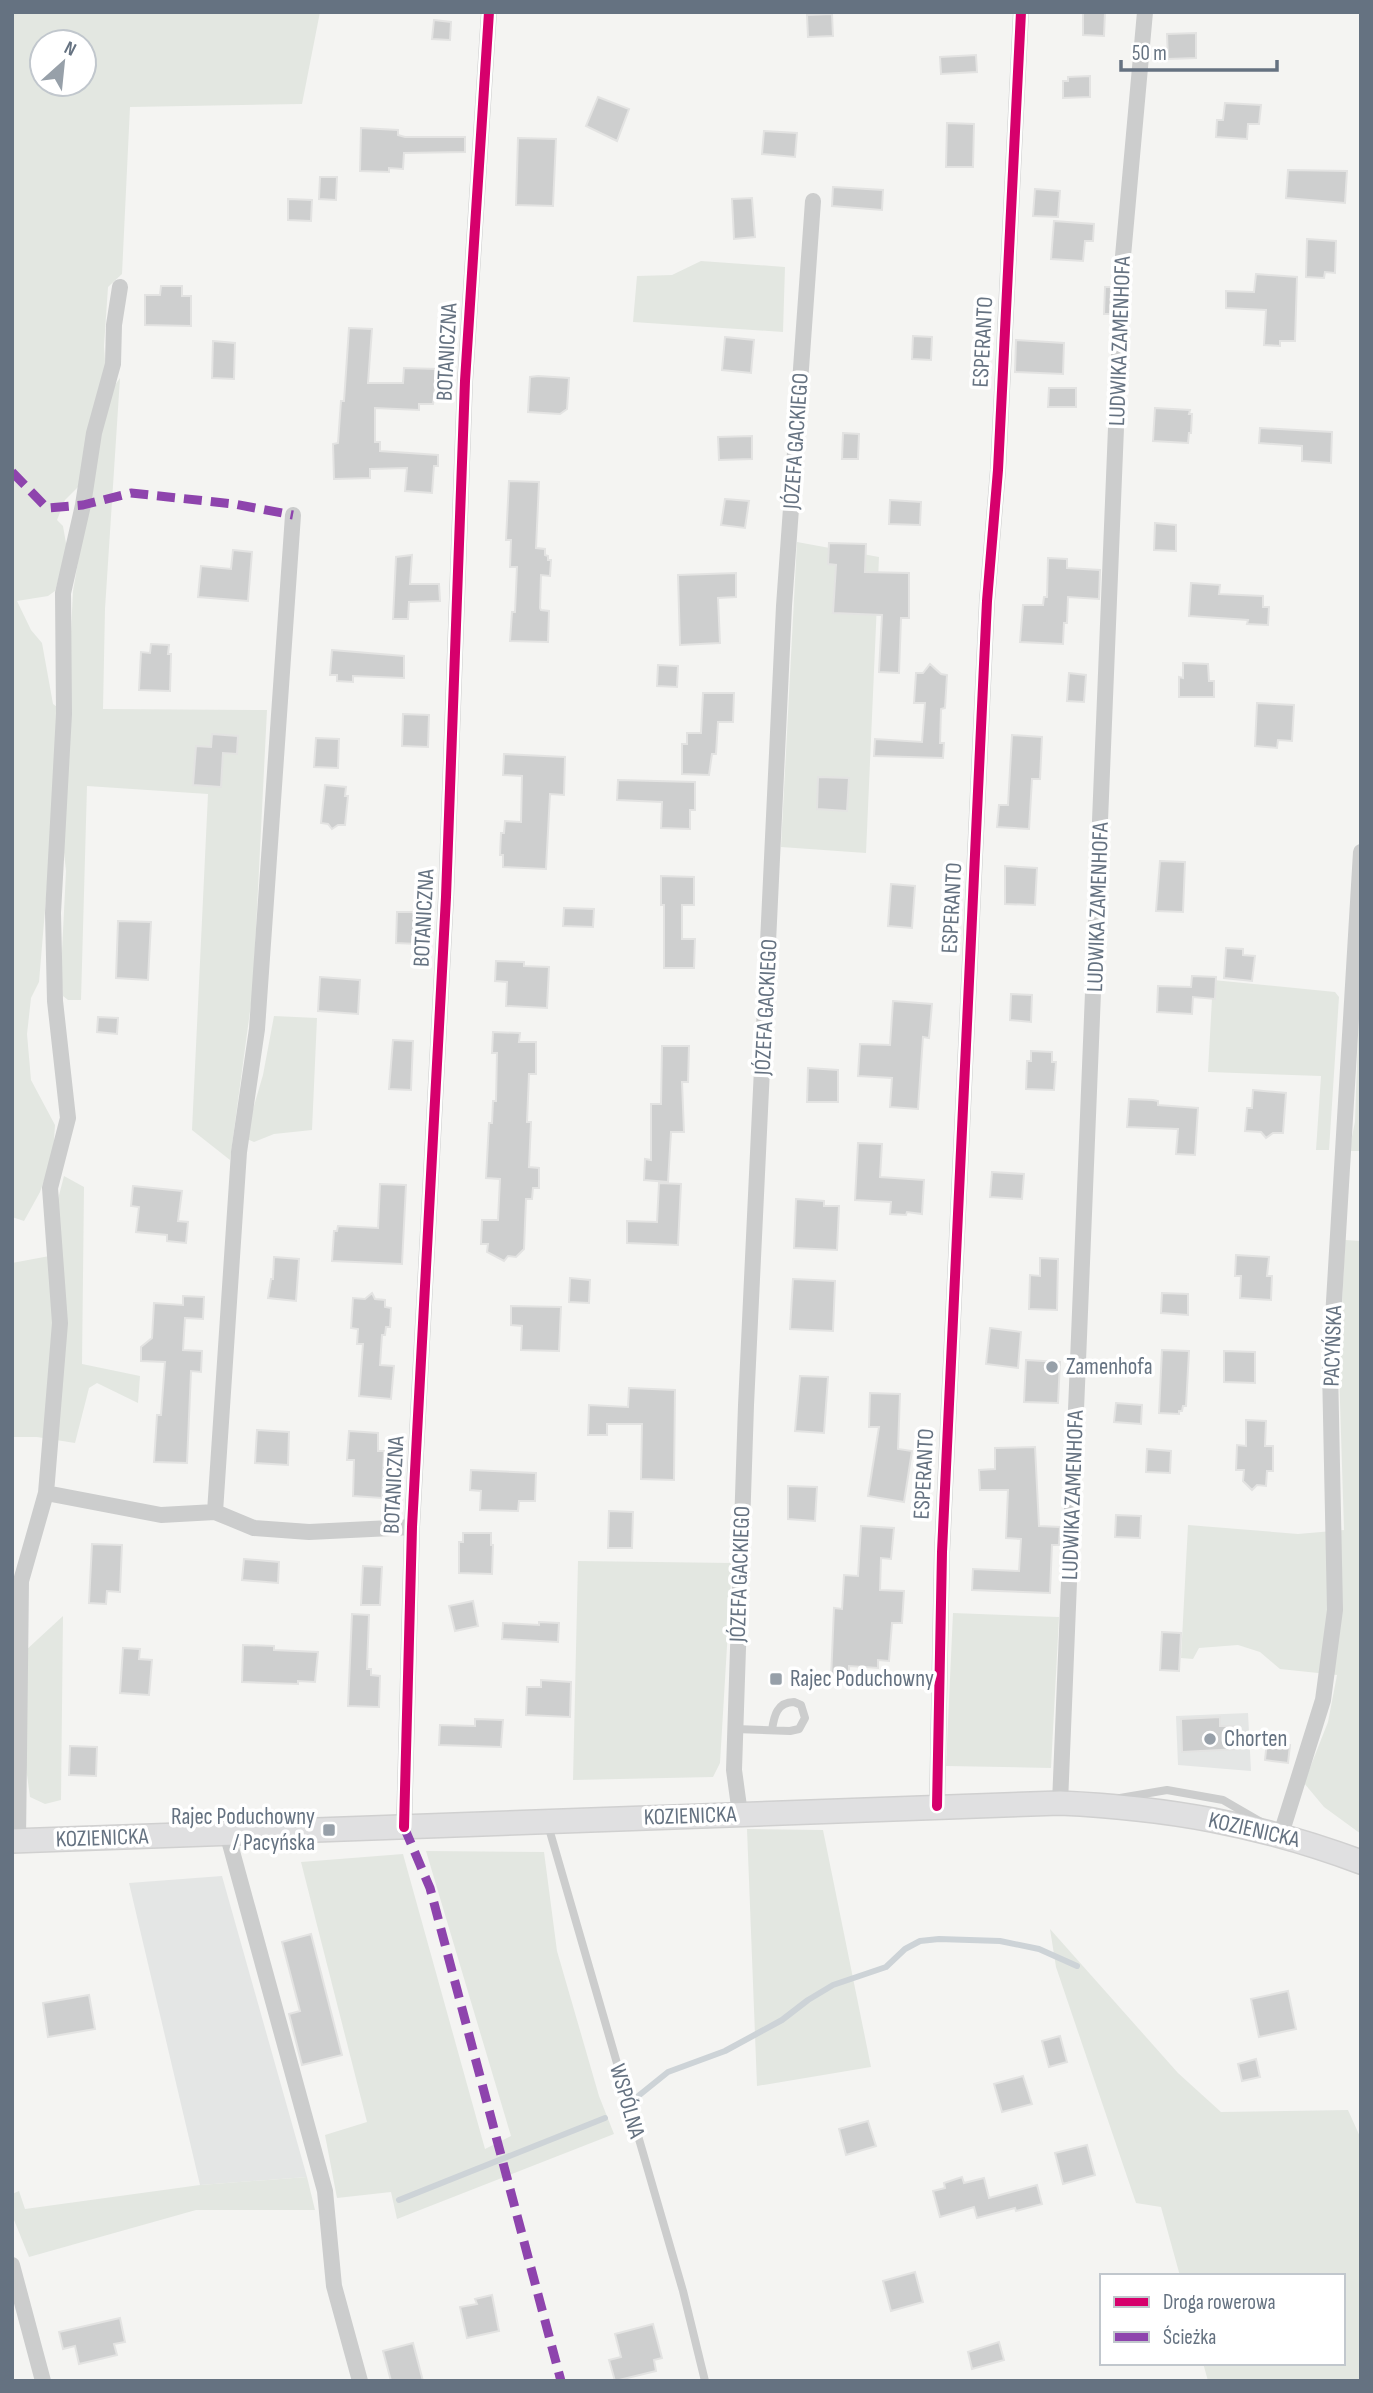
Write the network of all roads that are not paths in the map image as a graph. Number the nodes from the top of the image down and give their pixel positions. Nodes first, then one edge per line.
1 (489, 12) edge
2 (1021, 12) edge
3 (1145, 12) edge
4 (813, 201) dead end
5 (120, 287) dead end
6 (293, 515) dead end
7 (1361, 852) edge
8 (1357, 990) edge
9 (46, 1493) junction
10 (215, 1512) junction
11 (412, 1527) junction
12 (735, 1729) junction
13 (772, 1730) junction
14 (1060, 1803) junction
15 (937, 1806) junction
16 (740, 1814) junction
17 (547, 1821) junction
18 (404, 1827) junction
19 (227, 1833) junction
20 (1281, 1834) junction
21 (15, 1841) edge
22 (1361, 1862) edge
23 (12, 2265) edge
24 (43, 2381) edge
25 (360, 2381) edge
26 (705, 2381) edge

1 - 11 street, BOTANICZNA
2 - 15 street, ESPERANTO
3 - 14 street, LUDWIKA ZAMENHOFA
4 - 12 street, JÓZEFA GACKIEGO
5 - 9 street
6 - 10 street
7 - 8 street, PACYŃSKA
8 - 20 street, PACYŃSKA
9 - 10 street
9 - 21 street
10 - 11 street
11 - 18 street, BOTANICZNA
12 - 13 lane
12 - 16 street, JÓZEFA GACKIEGO
13 - 13 lane
14 - 15 main road, KOZIENICKA
14 - 20 main road, KOZIENICKA
15 - 16 main road, KOZIENICKA
16 - 17 main road, KOZIENICKA
17 - 18 main road, KOZIENICKA
17 - 26 lane, WSPÓLNA
18 - 19 main road, KOZIENICKA
19 - 21 main road, KOZIENICKA
19 - 25 street
20 - 22 main road, KOZIENICKA
23 - 24 street

